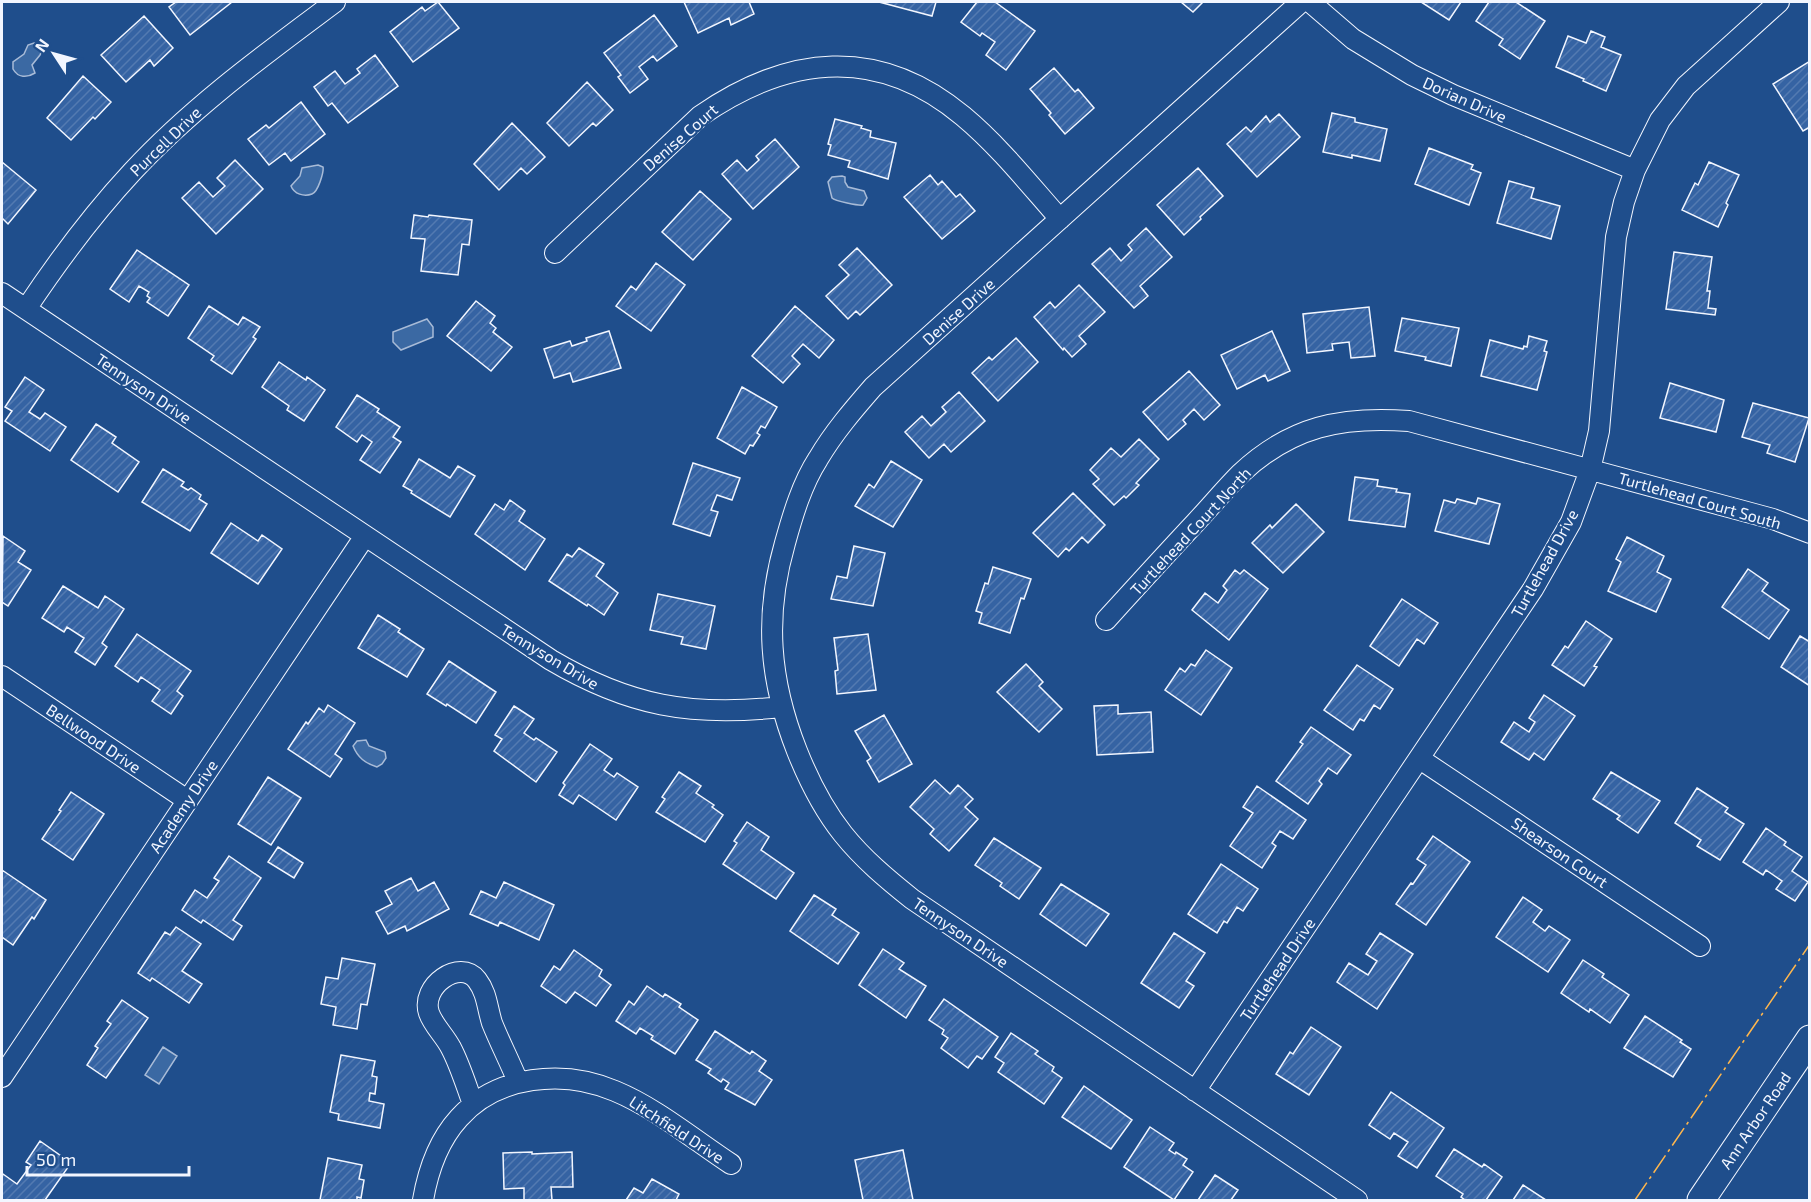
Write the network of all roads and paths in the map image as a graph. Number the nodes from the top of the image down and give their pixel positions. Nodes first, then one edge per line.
1 (335, 2) edge
2 (1301, 2) edge
3 (1310, 2) edge
4 (1779, 2) edge
5 (1635, 170) junction
6 (1060, 219) junction
7 (555, 253) dead end
8 (2, 293) edge
9 (26, 309) junction
10 (1590, 470) junction
11 (1809, 533) edge
12 (365, 536) junction
13 (1106, 620) dead end
14 (2, 676) edge
15 (781, 707) junction
16 (1419, 759) junction
17 (187, 800) junction
18 (1700, 946) dead end
19 (1809, 1039) edge
20 (2, 1077) edge
21 (518, 1082) junction
22 (1195, 1091) junction
23 (473, 1104) junction
24 (731, 1164) dead end
25 (423, 1200) edge
26 (1357, 1200) edge
27 (1701, 1200) edge

1 - 9 street, Purcell Drive
2 - 6 street, Denise Drive
3 - 5 street, Dorian Drive
4 - 5 street, Turtlehead Drive
5 - 10 street, Turtlehead Drive
6 - 7 street, Denise Court
6 - 15 street, Denise Drive
8 - 9 street, Tennyson Drive
9 - 12 street, Tennyson Drive
10 - 11 street, Turtlehead Court South
10 - 13 street, Turtlehead Court North
10 - 16 street, Turtlehead Drive
12 - 15 street, Tennyson Drive
12 - 17 street, Academy Drive
14 - 17 street, Bellwood Drive
15 - 22 street, Tennyson Drive
16 - 18 street, Shearson Court
16 - 22 street, Turtlehead Drive
17 - 20 street, Academy Drive
19 - 27 main road, Ann Arbor Road
21 - 23 street, Litchfield Drive
21 - 23 street
21 - 24 street, Litchfield Drive
22 - 26 street, Tennyson Drive
23 - 25 street, Litchfield Drive

